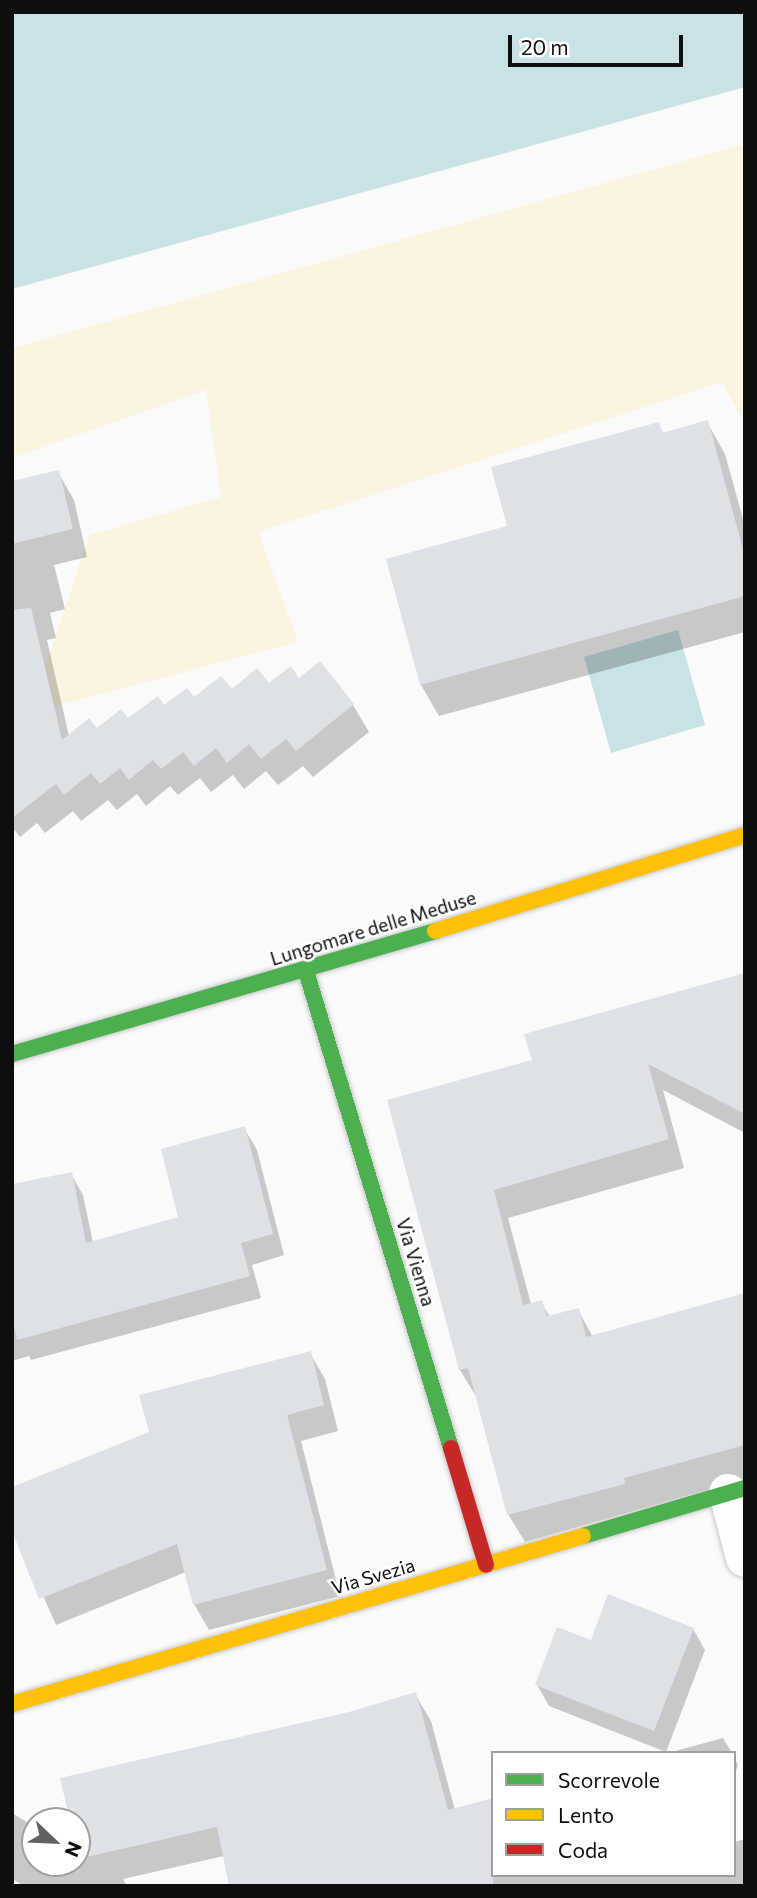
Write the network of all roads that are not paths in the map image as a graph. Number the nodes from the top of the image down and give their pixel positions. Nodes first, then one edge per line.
1 (745, 835) edge
2 (306, 971) junction
3 (12, 1054) edge
4 (736, 1491) edge
5 (745, 1558) edge
6 (486, 1564) junction
7 (12, 1704) edge

1 - 2 street, Lungomare delle Meduse
2 - 3 street, Lungomare delle Meduse
2 - 6 street, Via Vienna
4 - 5 street
4 - 6 street, Via Svezia
6 - 7 street, Via Svezia

